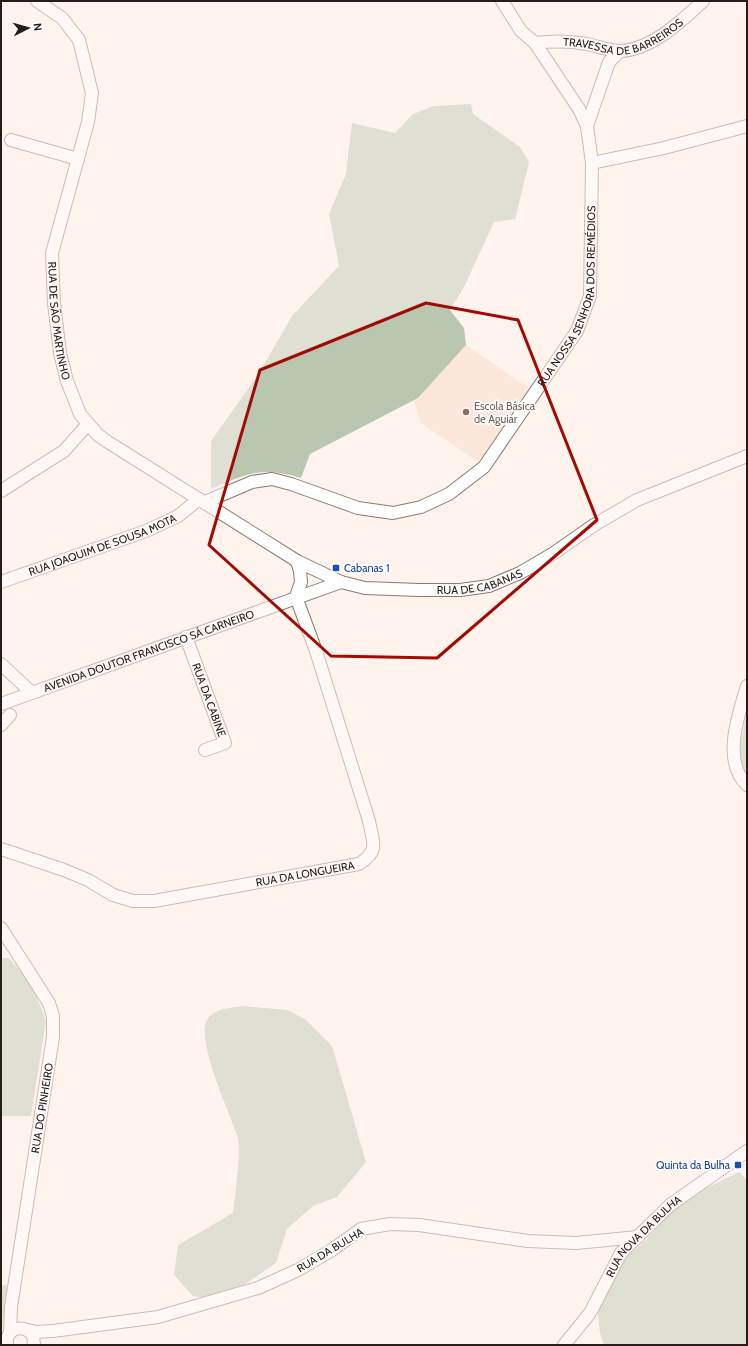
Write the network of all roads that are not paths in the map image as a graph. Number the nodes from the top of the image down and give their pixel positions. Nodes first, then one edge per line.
1 (37, 1) edge
2 (502, 1) edge
3 (703, 1) edge
4 (534, 43) junction
5 (620, 51) junction
6 (587, 126) junction
7 (747, 126) edge
8 (11, 140) dead end
9 (78, 159) junction
10 (592, 164) junction
11 (88, 424) junction
12 (747, 456) edge
13 (1, 491) edge
14 (202, 501) junction
15 (297, 560) junction
16 (1, 582) edge
17 (341, 582) junction
18 (296, 597) junction
19 (186, 637) junction
20 (1, 664) edge
21 (747, 686) edge
22 (32, 692) junction
23 (1, 704) edge
24 (10, 715) dead end
25 (1, 725) edge
26 (205, 750) dead end
27 (747, 785) edge
28 (1, 849) edge
29 (1, 928) edge
30 (747, 1151) edge
31 (638, 1237) junction
32 (12, 1301) junction
33 (27, 1329) junction
34 (53, 1331) junction
35 (7, 1341) edge
36 (35, 1344) edge
37 (564, 1345) edge

1 - 9 street, RUA DE SÃO MARTINHO
2 - 4 street, RUA NOSSA SENHORA DOS REMÉDIOS
3 - 5 street, TRAVESSA DE BARREIROS
4 - 5 street, TRAVESSA DE BARREIROS
4 - 6 street, RUA NOSSA SENHORA DOS REMÉDIOS
5 - 6 street
6 - 10 street, RUA NOSSA SENHORA DOS REMÉDIOS
7 - 10 street
8 - 9 street
9 - 11 street, RUA DE SÃO MARTINHO
10 - 14 street, RUA NOSSA SENHORA DOS REMÉDIOS
11 - 13 street
11 - 14 street, RUA DE SÃO MARTINHO
12 - 17 street, RUA DE CABANAS
14 - 15 street, RUA DE CABANAS
14 - 16 street, RUA JOAQUIM DE SOUSA MOTA
15 - 17 street, RUA DE CABANAS
15 - 18 street
17 - 18 street, AVENIDA DOUTOR FRANCISCO SÁ CARNEIRO
18 - 19 street, AVENIDA DOUTOR FRANCISCO SÁ CARNEIRO
18 - 28 street, RUA DA LONGUEIRA
19 - 22 street, AVENIDA DOUTOR FRANCISCO SÁ CARNEIRO
19 - 26 street, RUA DA CABINE
20 - 22 street
21 - 27 street
22 - 23 street, AVENIDA DOUTOR FRANCISCO SÁ CARNEIRO
24 - 25 street
29 - 32 street, RUA DO PINHEIRO
30 - 31 street, RUA NOVA DA BULHA
31 - 34 street, RUA DA BULHA
31 - 37 street, RUA NOVA DA BULHA
32 - 33 street, RUA DO PINHEIRO
32 - 35 street, RUA DO PINHEIRO
33 - 34 street, RUA DA BULHA
33 - 35 street, RUA DA BULHA
33 - 36 street, RUA DO PINHEIRO
34 - 36 street, RUA DA BULHA

